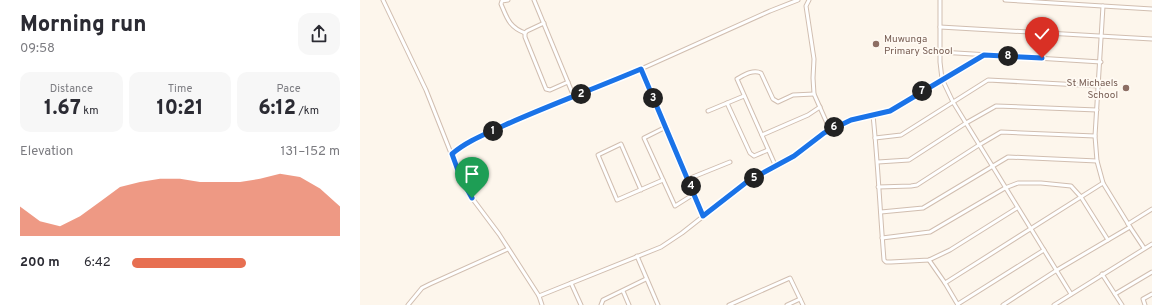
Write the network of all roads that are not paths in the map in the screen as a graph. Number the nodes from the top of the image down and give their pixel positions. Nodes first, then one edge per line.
1 (383, 0) edge
2 (508, 0) edge
3 (534, 0) edge
4 (798, 0) edge
5 (809, 0) edge
6 (940, 0) edge
7 (1005, 0) edge
8 (1104, 6) junction
9 (1152, 9) edge
10 (544, 23) junction
11 (940, 27) junction
12 (525, 33) junction
13 (1102, 36) junction
14 (1152, 39) edge
15 (940, 52) junction
16 (984, 55) junction
17 (1101, 62) junction
18 (641, 69) junction
19 (942, 79) junction
20 (568, 82) junction
21 (1098, 86) junction
22 (814, 94) junction
23 (574, 96) junction
24 (744, 96) junction
25 (953, 102) junction
26 (727, 103) junction
27 (820, 107) junction
28 (1097, 110) junction
29 (708, 111) dead end
30 (873, 115) junction
31 (966, 123) junction
32 (666, 127) junction
33 (830, 130) junction
34 (762, 136) junction
35 (1096, 136) junction
36 (875, 138) junction
37 (979, 144) junction
38 (768, 150) junction
39 (452, 154) junction
40 (1097, 160) junction
41 (730, 162) dead end
42 (878, 162) junction
43 (992, 166) junction
44 (776, 167) junction
45 (663, 180) junction
46 (688, 180) junction
47 (1103, 183) junction
48 (878, 187) junction
49 (1005, 188) junction
50 (641, 190) junction
51 (694, 194) junction
52 (1081, 197) junction
53 (1017, 208) junction
54 (1152, 209) edge
55 (881, 212) junction
56 (703, 216) junction
57 (1129, 225) junction
58 (1030, 230) junction
59 (882, 238) junction
60 (1108, 240) junction
61 (1152, 244) edge
62 (1144, 248) junction
63 (508, 249) junction
64 (1044, 250) junction
65 (637, 256) junction
66 (929, 260) junction
67 (1057, 270) junction
68 (1152, 272) edge
69 (1102, 274) junction
70 (646, 279) junction
71 (571, 283) junction
72 (945, 283) junction
73 (623, 291) junction
74 (1070, 294) junction
75 (1115, 294) junction
76 (1152, 294) edge
77 (539, 296) junction
78 (800, 299) junction
79 (408, 305) edge
80 (542, 305) edge
81 (581, 305) edge
82 (601, 305) edge
83 (629, 305) edge
84 (658, 305) edge
85 (729, 305) edge
86 (787, 305) edge
87 (803, 305) edge
88 (958, 305) edge
89 (1003, 305) edge
90 (1054, 305) edge
91 (1122, 305) edge
92 (1145, 305) edge

1 - 39 street
2 - 12 street
3 - 10 street
4 - 18 street
5 - 22 street
6 - 11 street
7 - 8 street
8 - 9 street
8 - 13 street
10 - 12 street
10 - 20 street
11 - 13 street
11 - 15 street
12 - 20 street
13 - 14 street
13 - 17 street
15 - 16 street
15 - 19 street
16 - 17 street
16 - 19 street
17 - 21 street
18 - 23 street
18 - 32 street
19 - 25 street
19 - 30 street
20 - 23 street
21 - 25 street
21 - 28 street
22 - 24 street
22 - 27 street
23 - 39 street
24 - 26 street
24 - 34 street
25 - 31 street
25 - 36 street
26 - 29 street
26 - 38 street
27 - 33 street
27 - 34 street
28 - 31 street
28 - 35 street
30 - 33 street
30 - 36 street
31 - 37 street
31 - 42 street
32 - 45 street
32 - 46 street
33 - 44 street
34 - 38 street
35 - 37 street
35 - 40 street
36 - 42 street
37 - 43 street
37 - 48 street
38 - 44 street
39 - 63 street
40 - 43 street
40 - 47 street
41 - 46 street
42 - 48 street
43 - 49 street
43 - 55 street
44 - 56 street
45 - 50 street
45 - 51 street
46 - 51 street
47 - 52 street
47 - 57 street
48 - 55 street
49 - 52 street
49 - 53 street
49 - 59 street
50 - 50 street
51 - 56 street
52 - 58 street
52 - 60 street
53 - 58 street
53 - 66 street
54 - 57 street
55 - 59 street
56 - 65 street
57 - 60 street
57 - 62 street
58 - 64 street
58 - 72 street
59 - 66 street
60 - 67 street
61 - 62 street
62 - 69 street
63 - 77 street
63 - 79 street
64 - 67 street
64 - 88 street
65 - 70 street
65 - 71 street
66 - 72 street
67 - 74 street
67 - 89 street
68 - 75 street
69 - 74 street
69 - 75 street
70 - 73 street
70 - 84 street
71 - 77 street
71 - 81 street
72 - 88 street
73 - 82 street
73 - 83 street
74 - 90 street
75 - 91 street
76 - 92 street
77 - 80 street
78 - 85 street
78 - 86 street
78 - 87 street

